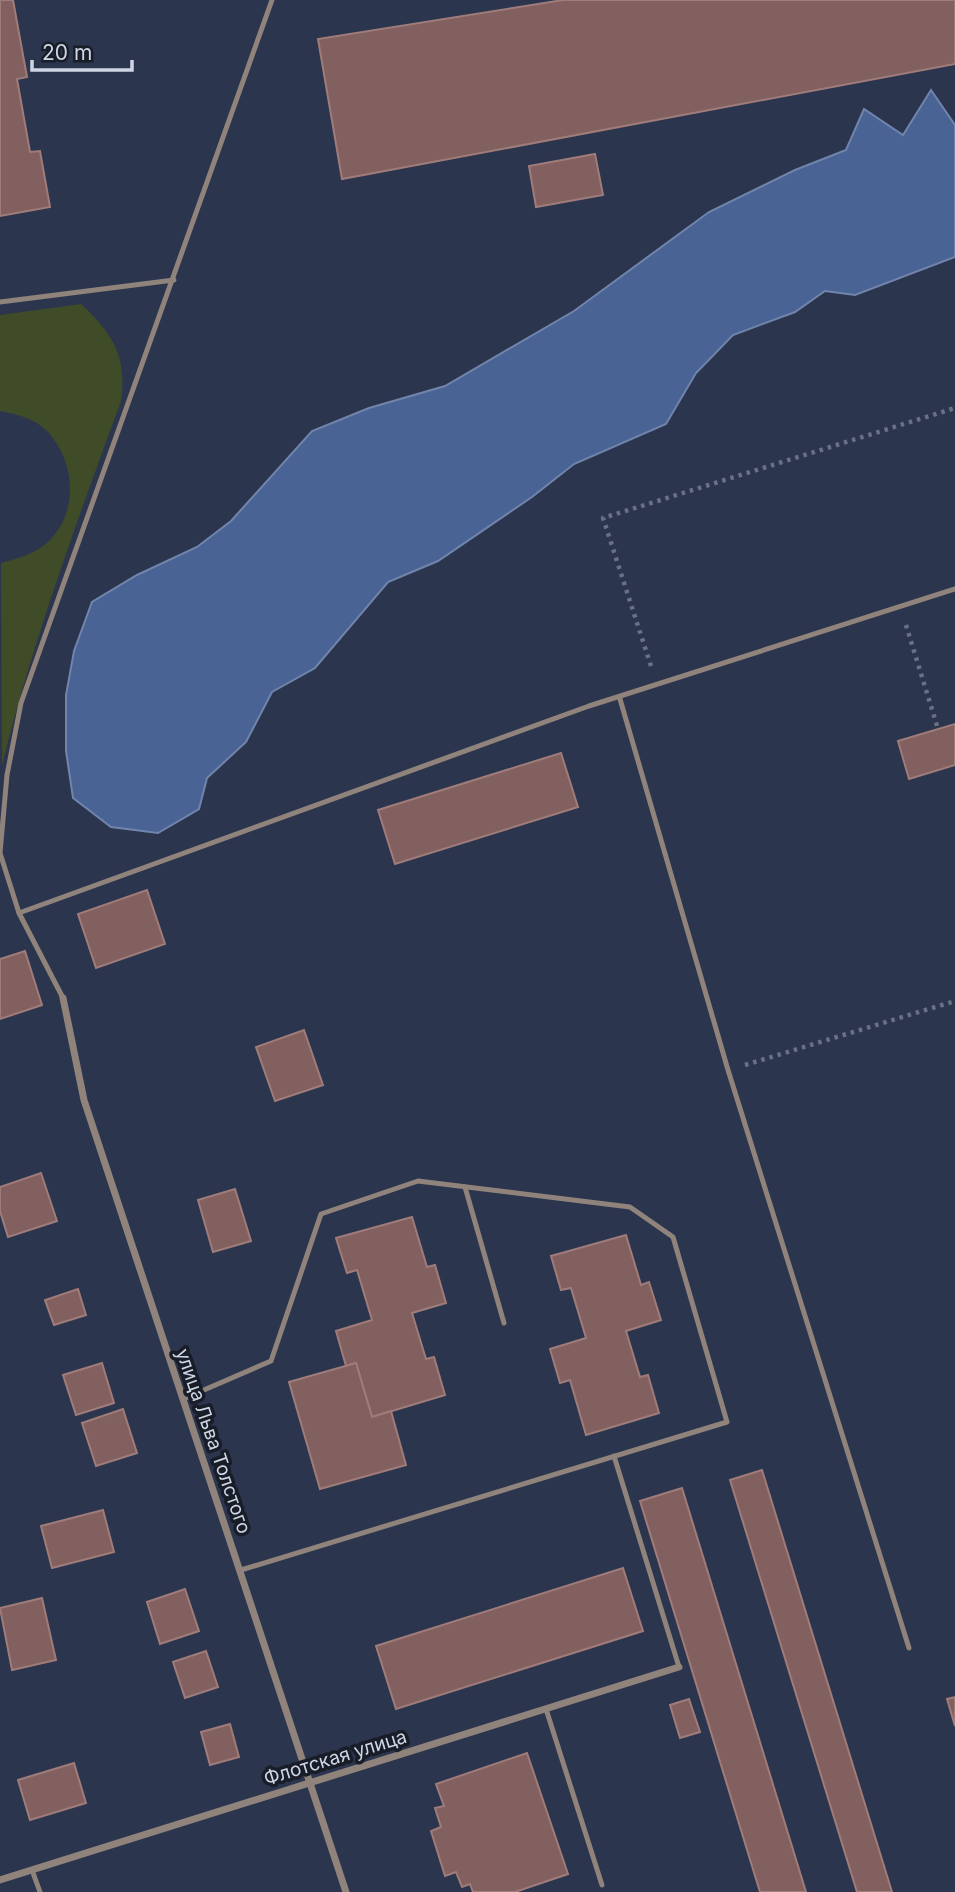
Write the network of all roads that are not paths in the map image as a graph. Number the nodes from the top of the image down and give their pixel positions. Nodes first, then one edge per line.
1 (272, 0) edge
2 (174, 280) junction
3 (0, 302) edge
4 (955, 589) edge
5 (620, 699) junction
6 (0, 853) edge
7 (19, 913) junction
8 (62, 998) joint
9 (465, 1187) junction
10 (504, 1324) dead end
11 (183, 1399) junction
12 (614, 1456) junction
13 (241, 1570) junction
14 (909, 1648) dead end
15 (679, 1667) joint
16 (545, 1709) junction
17 (310, 1781) junction
18 (32, 1870) junction
19 (0, 1880) edge
20 (602, 1885) dead end
21 (40, 1892) edge
22 (346, 1892) edge

1 - 2 lane
2 - 3 lane
2 - 6 lane
4 - 5 lane
5 - 7 lane
5 - 14 lane
6 - 7 lane
7 - 8 lane
8 - 11 street, улица Льва Толстого
9 - 10 lane
9 - 11 lane
9 - 12 lane
11 - 13 street, улица Льва Толстого
12 - 13 lane
12 - 15 lane
13 - 17 street, улица Льва Толстого
15 - 16 street, Флотская улица
16 - 17 street, Флотская улица
16 - 20 lane
17 - 18 street, Флотская улица
17 - 22 street, улица Льва Толстого
18 - 19 street, Флотская улица
18 - 21 lane

